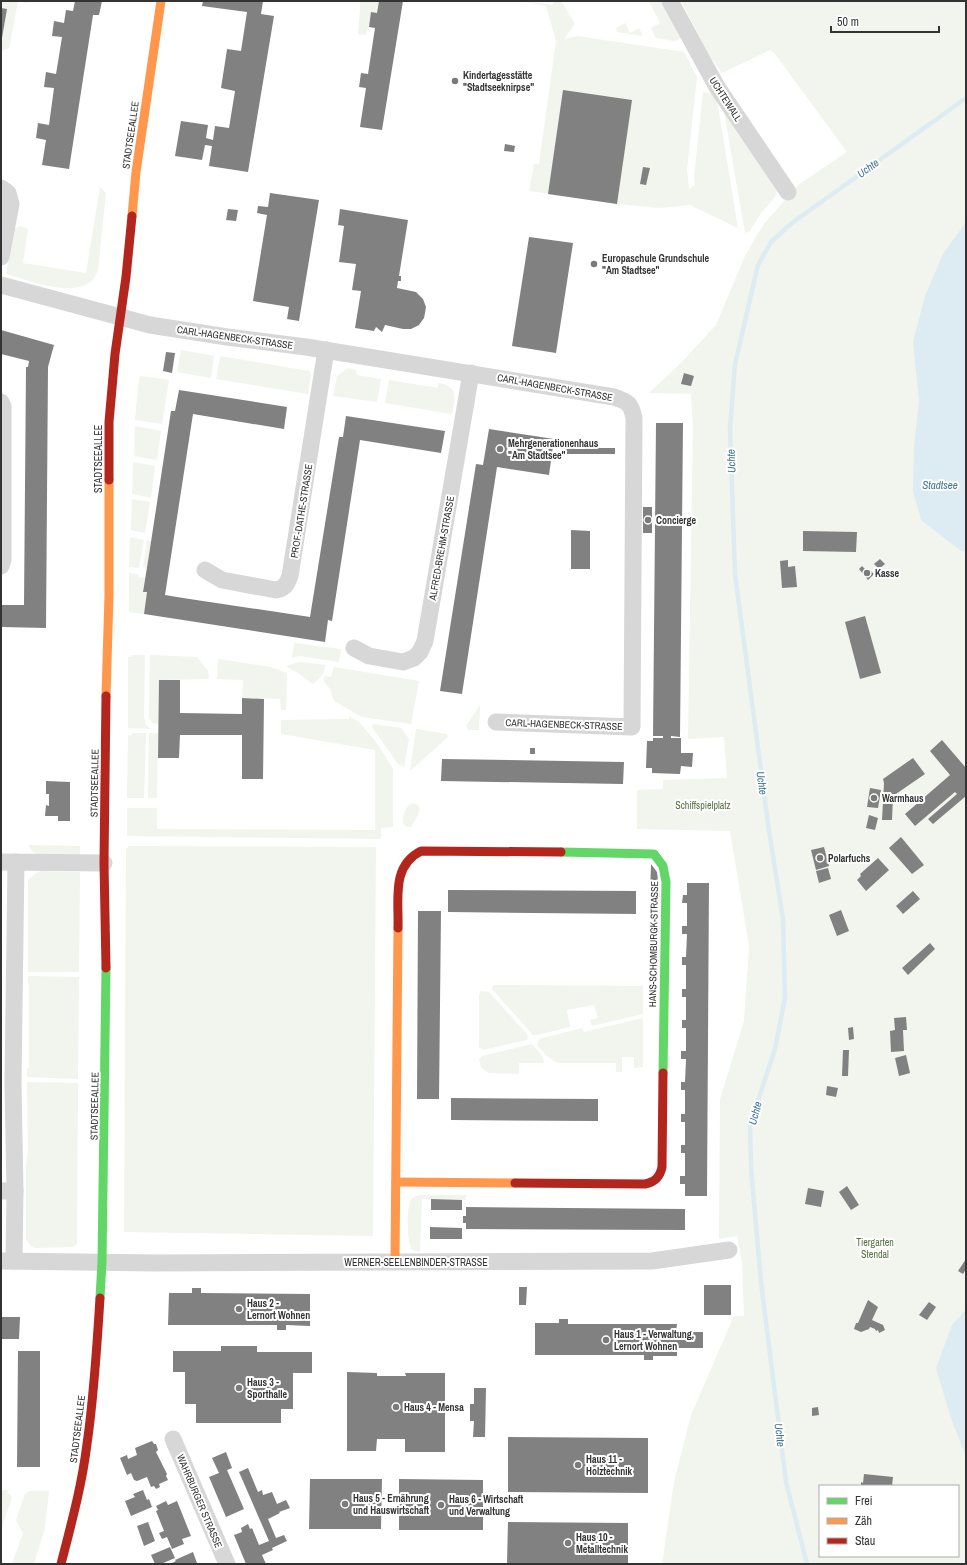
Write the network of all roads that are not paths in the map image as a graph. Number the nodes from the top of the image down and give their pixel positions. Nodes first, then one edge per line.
1 (161, 1) edge
2 (670, 1) edge
3 (1, 188) edge
4 (788, 192) dead end
5 (1, 257) edge
6 (1, 285) edge
7 (121, 317) junction
8 (326, 350) junction
9 (471, 373) junction
10 (1, 402) edge
11 (1, 566) edge
12 (205, 570) dead end
13 (354, 648) dead end
14 (496, 722) dead end
15 (8, 862) edge
16 (104, 863) junction
17 (8, 978) edge
18 (7, 1083) edge
19 (396, 1182) junction
20 (8, 1191) edge
21 (729, 1250) dead end
22 (8, 1261) edge
23 (102, 1262) junction
24 (395, 1262) junction
25 (173, 1439) dead end
26 (60, 1564) edge
27 (227, 1564) edge

1 - 7 street, STADTSEEALLEE
2 - 4 street, UCHTEWALL
3 - 5 street
6 - 7 street, CARL-HAGENBECK-STRASSE
7 - 8 street, CARL-HAGENBECK-STRASSE
7 - 16 street, STADTSEEALLEE
8 - 9 street, CARL-HAGENBECK-STRASSE
8 - 12 street, PROF.-DATHE-STRASSE
9 - 13 street, ALFRED-BREHM-STRASSE
9 - 14 street, CARL-HAGENBECK-STRASSE
10 - 11 street
15 - 16 street
15 - 17 street
16 - 23 street, STADTSEEALLEE
17 - 18 street
18 - 20 street
19 - 19 street, HANS-SCHOMBURGK-STRASSE
19 - 24 street, HANS-SCHOMBURGK-STRASSE
20 - 22 street
21 - 24 street, WERNER-SEELENBINDER-STRASSE
22 - 23 street, WERNER-SEELENBINDER-STRASSE
23 - 24 street, WERNER-SEELENBINDER-STRASSE
23 - 26 street, STADTSEEALLEE
25 - 27 street, WAHRBURGER STRASSE

